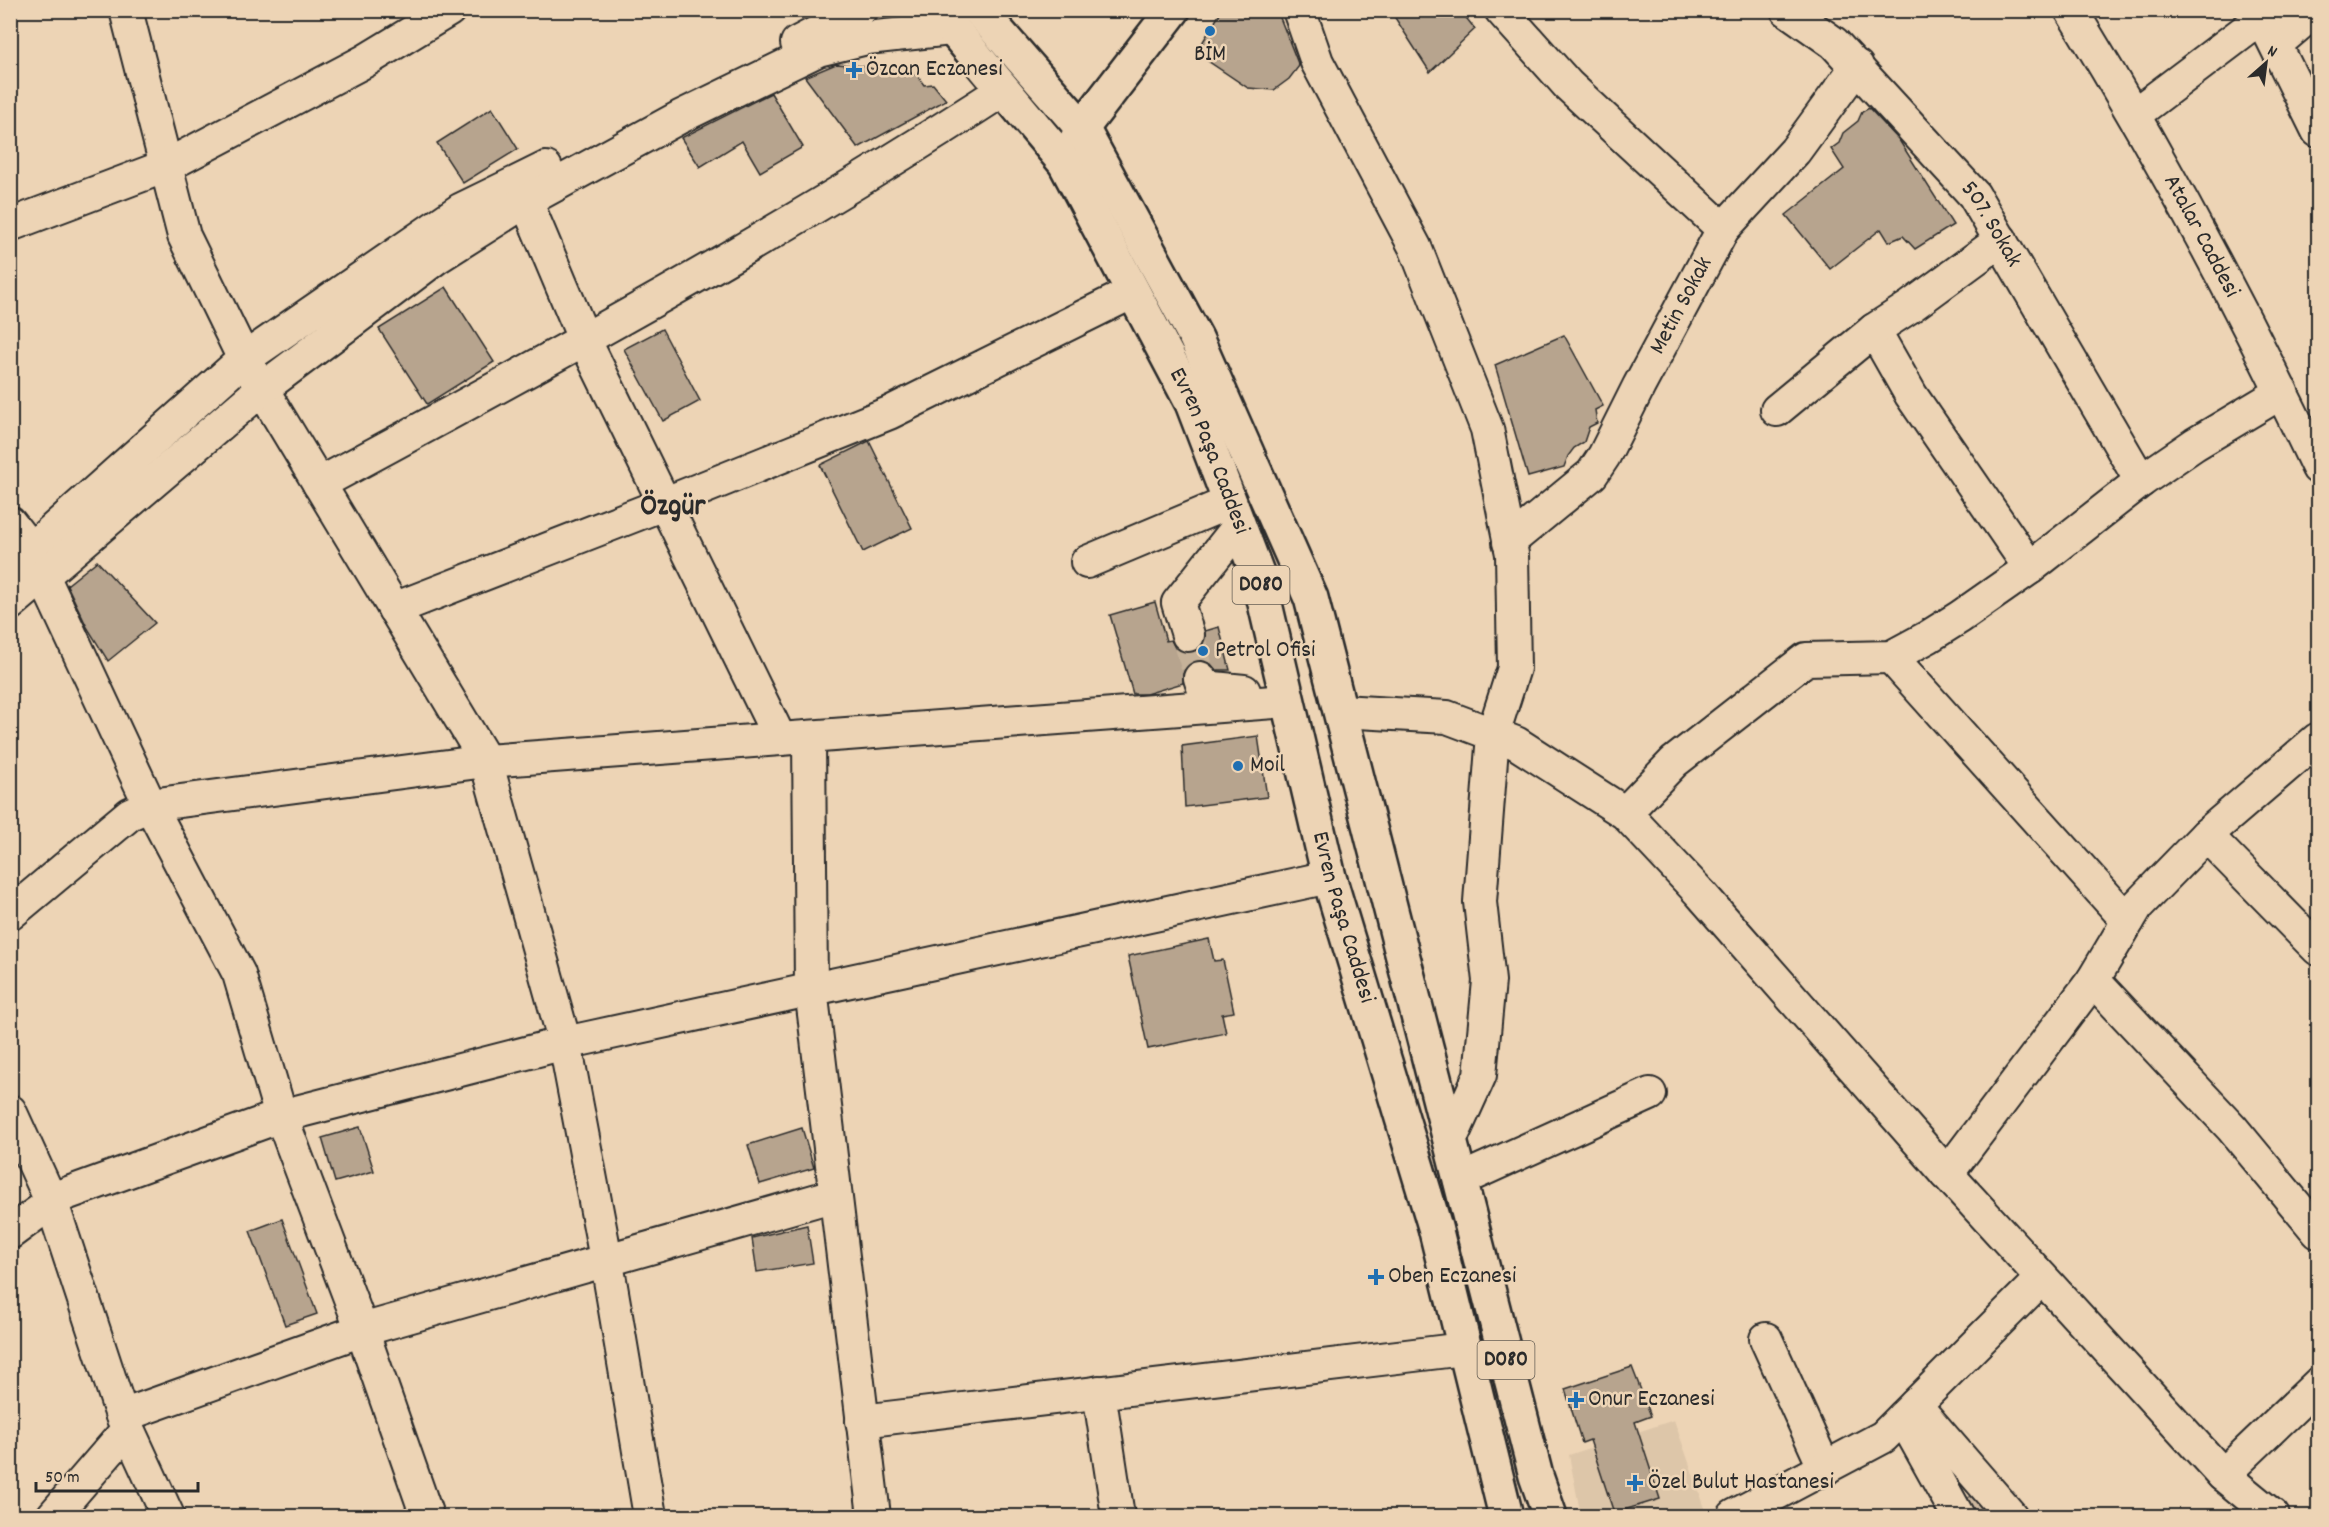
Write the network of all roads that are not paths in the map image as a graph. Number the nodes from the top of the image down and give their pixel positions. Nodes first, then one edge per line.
1 (126, 10) edge
2 (449, 10) edge
3 (860, 10) edge
4 (980, 10) edge
5 (1173, 10) edge
6 (1501, 10) edge
7 (1787, 10) edge
8 (2072, 10) edge
9 (2316, 10) edge
10 (1304, 12) edge
11 (944, 20) edge
12 (2265, 24) edge
13 (1857, 66) junction
14 (1003, 90) junction
15 (2135, 114) junction
16 (1082, 128) junction
17 (2319, 131) edge
18 (1065, 163) junction
19 (166, 166) junction
20 (526, 201) junction
21 (10, 225) edge
22 (1723, 229) junction
23 (2001, 240) junction
24 (1133, 292) junction
25 (1874, 330) junction
26 (585, 341) junction
27 (244, 359) junction
28 (262, 389) junction
29 (2283, 392) junction
30 (1777, 411) dead end
31 (2319, 468) edge
32 (2141, 481) junction
33 (319, 484) junction
34 (666, 503) junction
35 (1234, 514) junction
36 (10, 523) edge
37 (1509, 542) junction
38 (1087, 562) dead end
39 (28, 564) edge
40 (2030, 568) junction
41 (10, 604) edge
42 (394, 609) junction
43 (1188, 635) tunnel mouth
44 (1891, 657) junction
45 (1200, 678) dead end
46 (1286, 698) junction
47 (1340, 711) junction
48 (1493, 734) junction
49 (795, 738) junction
50 (2319, 739) edge
51 (486, 761) junction
52 (150, 805) junction
53 (1624, 813) junction
54 (2206, 835) junction
55 (1329, 877) junction
56 (10, 914) edge
57 (2128, 921) junction
58 (2319, 949) edge
59 (2093, 980) junction
60 (811, 989) junction
61 (565, 1043) junction
62 (1650, 1094) dead end
63 (10, 1111) edge
64 (281, 1116) junction
65 (1450, 1141) junction
66 (1947, 1174) junction
67 (1463, 1191) junction
68 (835, 1195) junction
69 (52, 1203) junction
70 (2319, 1232) edge
71 (10, 1233) edge
72 (606, 1259) junction
73 (2042, 1278) junction
74 (362, 1330) junction
75 (1766, 1339) dead end
76 (1464, 1348) junction
77 (2319, 1384) edge
78 (1099, 1392) junction
79 (1909, 1411) junction
80 (862, 1421) junction
81 (125, 1423) junction
82 (1825, 1469) junction
83 (2223, 1475) junction
84 (2264, 1513) edge
85 (1747, 1514) edge
86 (53, 1516) edge
87 (168, 1516) edge
88 (426, 1516) edge
89 (650, 1516) edge
90 (874, 1516) edge
91 (1118, 1516) edge
92 (1506, 1516) edge
93 (1550, 1516) edge
94 (1958, 1516) edge
95 (2011, 1516) edge

1 - 19 street
2 - 19 street
3 - 27 street
4 - 16 main road, Evren Paşa Caddesi / D080
5 - 16 main road
6 - 22 street
7 - 13 street, 507. Sokak
8 - 15 street, Atalar Caddesi
9 - 12 street
10 - 37 street
11 - 14 main road, Evren Paşa Caddesi / D080
11 - 20 street
12 - 15 street
12 - 17 street
13 - 22 street, Metin Sokak
13 - 23 street, 507. Sokak
14 - 18 main road, Evren Paşa Caddesi / D080
14 - 26 street
15 - 29 street, Atalar Caddesi
16 - 18 main road
16 - 47 main road, Evren Paşa Caddesi / D080
18 - 24 main road, Evren Paşa Caddesi / D080
19 - 21 street
19 - 27 street
20 - 26 street
20 - 28 street
22 - 37 street, Metin Sokak
23 - 25 street
23 - 32 street, 507. Sokak
24 - 34 street
24 - 35 main road, Evren Paşa Caddesi / D080
25 - 30 street
25 - 40 street
26 - 33 street
26 - 34 street
27 - 28 street
27 - 39 street
28 - 33 street
28 - 39 street
29 - 31 street, Atalar Caddesi
29 - 32 street
32 - 40 street
33 - 42 street
34 - 42 street
34 - 49 street
35 - 38 street
35 - 43 street
35 - 46 main road, Evren Paşa Caddesi / D080
36 - 39 street
37 - 48 street
39 - 41 street
39 - 52 street
40 - 44 street
42 - 51 street
44 - 53 street
44 - 57 street
45 - 46 street
46 - 49 street
46 - 55 main road, Evren Paşa Caddesi / D080
47 - 48 street
47 - 65 main road, Evren Paşa Caddesi / D080
48 - 53 street
48 - 65 street
49 - 51 street
49 - 60 street
50 - 54 street
51 - 52 street
51 - 61 street
52 - 56 street
52 - 64 street
53 - 66 street
54 - 57 street
54 - 58 street
55 - 60 street
55 - 76 main road, Evren Paşa Caddesi / D080
57 - 59 street
59 - 66 street
59 - 70 street
60 - 61 street
60 - 68 street
61 - 64 street
61 - 72 street
62 - 67 street
63 - 69 street
64 - 69 street
64 - 74 street
65 - 67 main road, Evren Paşa Caddesi / D080
66 - 73 street
67 - 93 main road, D080
68 - 72 street
68 - 80 street
69 - 71 street
69 - 81 street
72 - 74 street
72 - 89 street
73 - 79 street
73 - 83 street
74 - 81 street
74 - 88 street
75 - 82 street
76 - 78 street
76 - 92 main road, D080
77 - 83 street
78 - 80 street
78 - 91 street
79 - 82 street
79 - 94 street
79 - 95 street
80 - 90 street
81 - 86 street
81 - 87 street
82 - 85 street
83 - 84 street

